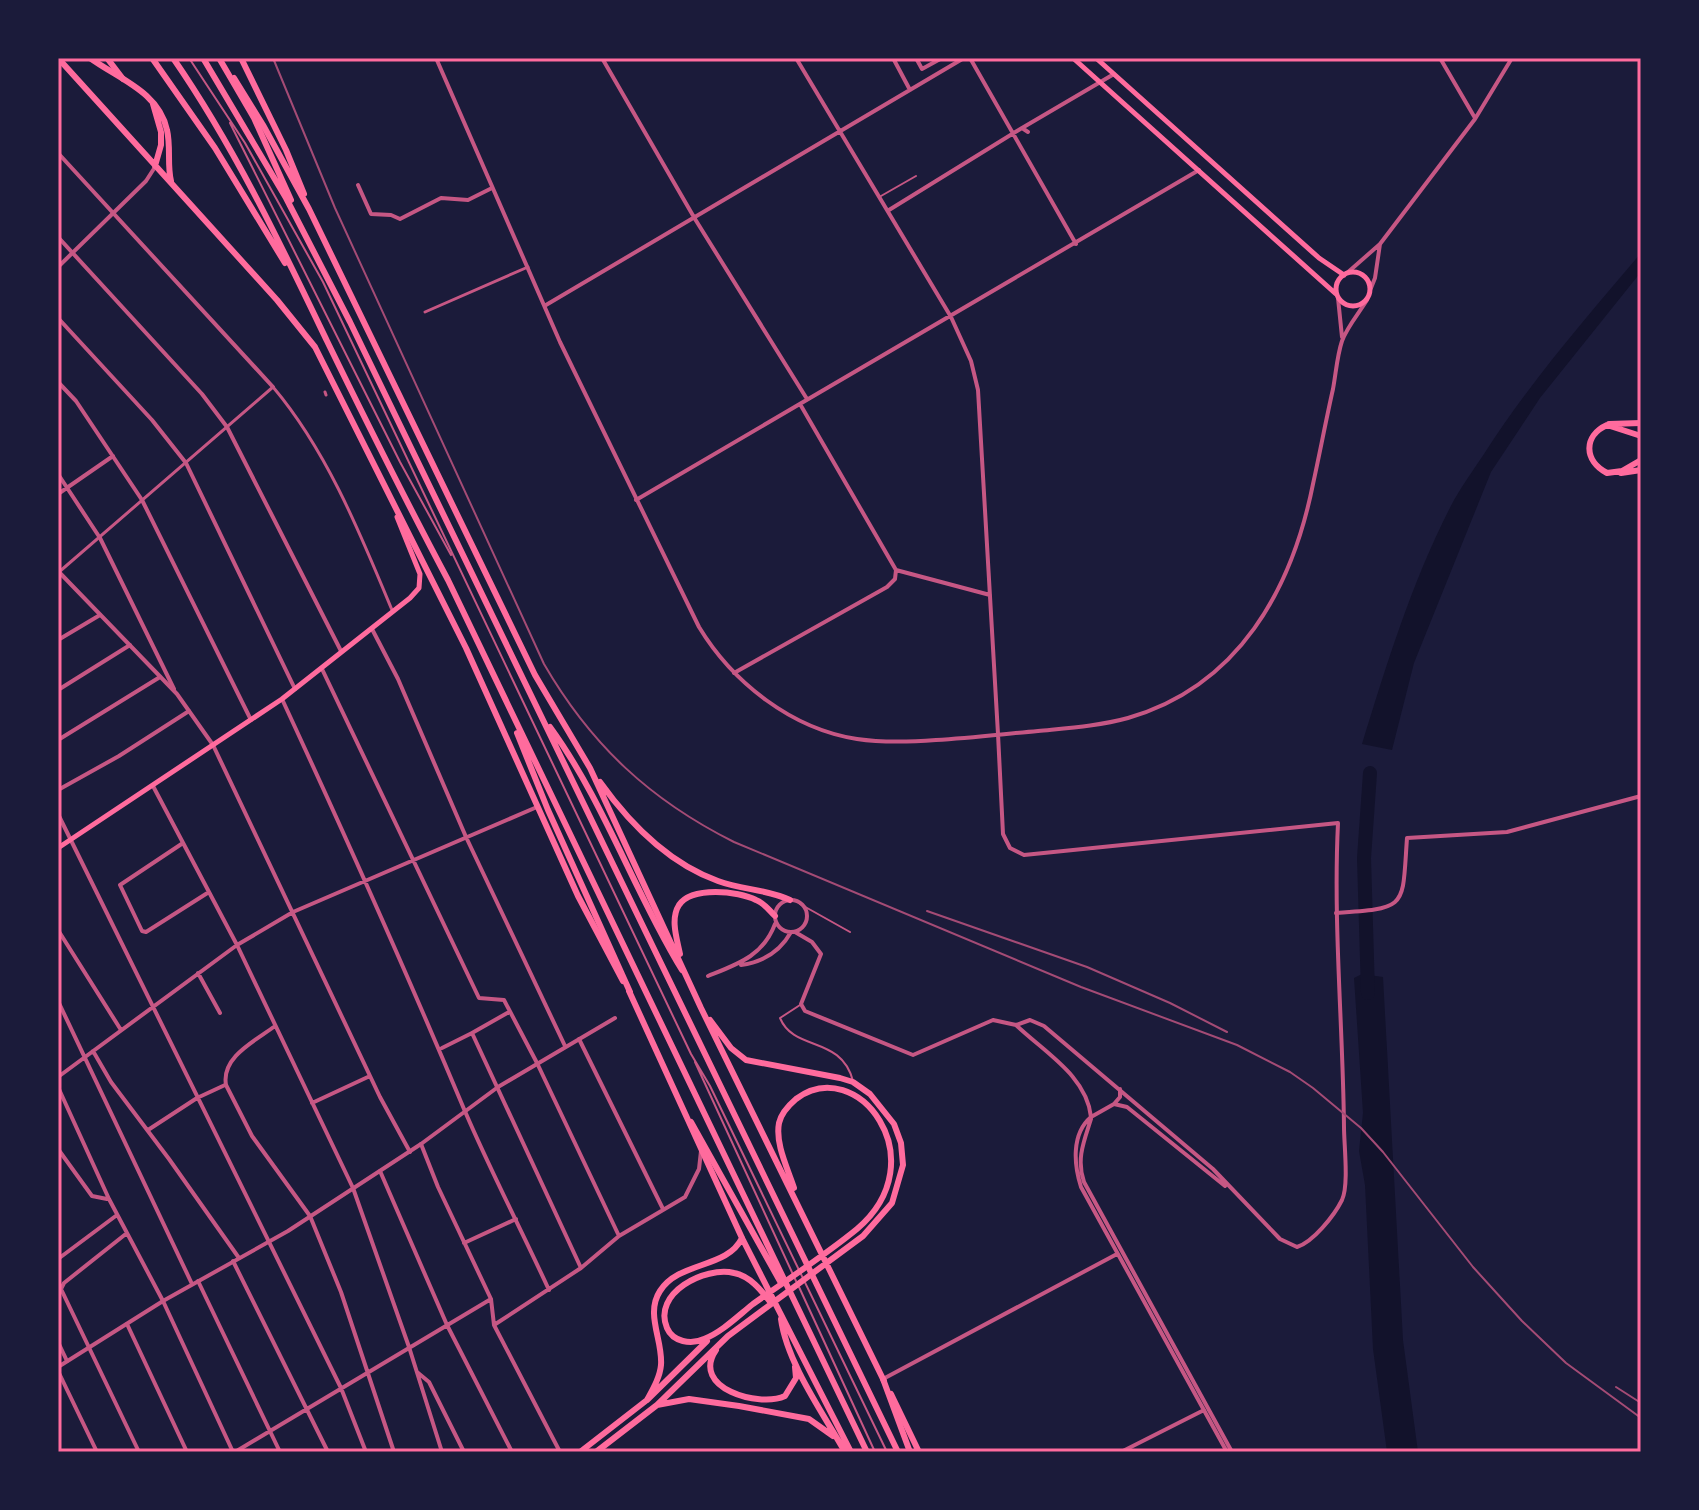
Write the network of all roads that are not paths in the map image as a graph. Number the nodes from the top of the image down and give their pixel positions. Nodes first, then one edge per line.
1 (58, 58) edge
2 (90, 58) edge
3 (107, 58) edge
4 (152, 58) edge
5 (173, 58) edge
6 (189, 58) edge
7 (203, 58) edge
8 (219, 58) edge
9 (241, 58) edge
10 (436, 58) edge
11 (602, 58) edge
12 (796, 58) edge
13 (893, 58) edge
14 (916, 58) edge
15 (941, 58) edge
16 (964, 58) edge
17 (970, 58) edge
18 (1073, 58) edge
19 (1096, 58) edge
20 (1440, 58) edge
21 (1512, 58) edge
22 (1114, 74) junction
23 (123, 79) junction
24 (1100, 83) junction
25 (910, 90) junction
26 (151, 100) junction
27 (227, 118) junction
28 (1475, 119) junction
29 (1022, 128) junction
30 (839, 130) junction
31 (1014, 132) junction
32 (1028, 132) dead end
33 (58, 153) edge
34 (155, 167) junction
35 (1199, 170) junction
36 (916, 176) dead end
37 (172, 185) junction
38 (358, 185) dead end
39 (493, 187) junction
40 (881, 196) junction
41 (309, 209) junction
42 (889, 210) junction
43 (115, 212) junction
44 (295, 215) junction
45 (695, 219) junction
46 (58, 237) edge
47 (1076, 244) junction
48 (1380, 244) junction
49 (72, 253) junction
50 (58, 267) edge
51 (528, 267) junction
52 (1345, 274) junction
53 (300, 285) junction
54 (1371, 288) junction
55 (1337, 296) junction
56 (1367, 300) junction
57 (546, 305) junction
58 (425, 312) dead end
59 (951, 317) junction
60 (58, 318) edge
61 (1343, 339) junction
62 (58, 382) edge
63 (273, 387) junction
64 (807, 400) junction
65 (800, 404) junction
66 (1641, 423) edge
67 (1607, 425) junction
68 (227, 427) junction
69 (1641, 436) edge
70 (113, 456) junction
71 (1641, 460) edge
72 (186, 463) junction
73 (1641, 470) edge
74 (1613, 473) junction
75 (58, 474) edge
76 (386, 486) junction
77 (66, 487) junction
78 (58, 494) edge
79 (142, 500) junction
80 (636, 500) junction
81 (100, 538) junction
82 (458, 568) junction
83 (896, 570) junction
84 (60, 575) edge
85 (990, 595) junction
86 (393, 613) junction
87 (100, 615) junction
88 (372, 629) junction
89 (58, 640) edge
90 (130, 645) junction
91 (342, 653) junction
92 (322, 669) junction
93 (734, 673) junction
94 (160, 677) junction
95 (295, 689) junction
96 (58, 690) edge
97 (177, 694) junction
98 (282, 699) junction
99 (189, 711) junction
100 (510, 711) junction
101 (540, 715) junction
102 (251, 720) junction
103 (998, 734) junction
104 (58, 740) edge
105 (213, 745) junction
106 (590, 768) junction
107 (153, 786) junction
108 (58, 790) edge
109 (1641, 796) edge
110 (537, 807) junction
111 (58, 814) edge
112 (466, 837) junction
113 (72, 839) junction
114 (183, 843) junction
115 (58, 848) edge
116 (412, 861) junction
117 (366, 880) junction
118 (209, 892) junction
119 (790, 900) junction
120 (800, 904) junction
121 (293, 912) junction
122 (1336, 913) junction
123 (775, 919) junction
124 (58, 930) edge
125 (793, 932) junction
126 (850, 932) dead end
127 (237, 945) junction
128 (734, 966) junction
129 (682, 970) junction
130 (198, 973) junction
131 (708, 976) dead end
132 (630, 992) junction
133 (58, 1001) edge
134 (801, 1004) junction
135 (153, 1005) junction
136 (701, 1008) junction
137 (510, 1012) junction
138 (220, 1013) dead end
139 (615, 1018) dead end
140 (1016, 1025) junction
141 (275, 1026) junction
142 (121, 1030) junction
143 (472, 1033) junction
144 (579, 1039) junction
145 (565, 1046) junction
146 (441, 1049) junction
147 (93, 1051) junction
148 (691, 1054) junction
149 (85, 1057) junction
150 (537, 1063) junction
151 (370, 1076) junction
152 (58, 1077) edge
153 (853, 1082) junction
154 (226, 1085) junction
155 (58, 1087) edge
156 (498, 1087) junction
157 (1120, 1089) junction
158 (853, 1095) junction
159 (197, 1098) junction
160 (312, 1103) junction
161 (1114, 1104) junction
162 (465, 1110) junction
163 (1091, 1117) junction
164 (691, 1122) junction
165 (148, 1130) junction
166 (421, 1144) junction
167 (58, 1149) edge
168 (701, 1149) junction
169 (410, 1152) junction
170 (380, 1171) junction
171 (353, 1188) junction
172 (1230, 1189) junction
173 (109, 1199) junction
174 (800, 1207) junction
175 (663, 1210) junction
176 (117, 1215) junction
177 (310, 1216) junction
178 (516, 1219) junction
179 (127, 1233) junction
180 (619, 1236) junction
181 (742, 1238) junction
182 (269, 1242) junction
183 (464, 1243) junction
184 (1118, 1254) junction
185 (239, 1258) junction
186 (58, 1259) edge
187 (233, 1261) junction
188 (581, 1268) junction
189 (198, 1281) junction
190 (192, 1284) junction
191 (549, 1290) junction
192 (491, 1299) junction
193 (792, 1299) junction
194 (163, 1301) junction
195 (780, 1316) junction
196 (127, 1324) junction
197 (447, 1325) junction
198 (494, 1325) junction
199 (722, 1328) junction
200 (728, 1336) junction
201 (58, 1342) edge
202 (89, 1347) junction
203 (409, 1347) junction
204 (794, 1360) junction
205 (67, 1361) junction
206 (58, 1369) edge
207 (415, 1371) junction
208 (368, 1372) junction
209 (883, 1379) junction
210 (341, 1388) junction
211 (647, 1400) junction
212 (657, 1405) junction
213 (308, 1408) junction
214 (1205, 1410) junction
215 (270, 1431) junction
216 (839, 1441) junction
217 (97, 1452) edge
218 (139, 1452) edge
219 (187, 1452) edge
220 (234, 1452) edge
221 (280, 1452) edge
222 (328, 1452) edge
223 (366, 1452) edge
224 (394, 1452) edge
225 (442, 1452) edge
226 (464, 1452) edge
227 (512, 1452) edge
228 (560, 1452) edge
229 (580, 1452) edge
230 (596, 1452) edge
231 (848, 1452) edge
232 (867, 1452) edge
233 (875, 1452) edge
234 (887, 1452) edge
235 (898, 1452) edge
236 (910, 1452) edge
237 (919, 1452) edge
238 (1121, 1452) edge
239 (1229, 1452) edge

1 - 34 main road
2 - 23 main road
3 - 23 main road
4 - 53 main road
5 - 53 main road
6 - 27 lane
7 - 44 main road
8 - 41 main road
8 - 44 main road
9 - 41 main road
10 - 39 street
11 - 45 street
12 - 30 street
13 - 25 street
14 - 15 street
16 - 25 street
17 - 31 street
18 - 24 main road
19 - 22 main road
20 - 28 street
21 - 28 street
22 - 24 street
22 - 52 main road
23 - 26 main road
24 - 29 street
24 - 35 main road
25 - 30 street
26 - 34 main road
26 - 37 main road
27 - 82 lane
27 - 82 lane
28 - 48 street
29 - 31 street
29 - 32 street
30 - 40 street
30 - 45 street
31 - 42 street
31 - 47 street
33 - 43 street
34 - 37 main road
34 - 43 street
35 - 47 street
35 - 55 main road
36 - 40 lane
37 - 76 main road
38 - 39 street
39 - 51 street
40 - 42 street
41 - 106 main road
42 - 59 street
43 - 49 street
43 - 63 street
44 - 101 main road
45 - 57 street
45 - 64 street
46 - 49 street
47 - 59 street
48 - 52 street
48 - 54 street
49 - 50 street
49 - 68 street
51 - 57 street
51 - 58 street
52 - 54 main road
52 - 55 main road
53 - 100 main road
54 - 56 main road
55 - 56 main road
55 - 61 street
56 - 61 street
57 - 80 street
59 - 64 street
59 - 85 street
60 - 72 street
61 - 103 street
62 - 70 street
63 - 68 street
63 - 86 street
64 - 65 street
65 - 80 street
65 - 83 street
66 - 67 main road
67 - 69 main road
67 - 74 main road
68 - 72 street
68 - 91 street
70 - 77 street
70 - 79 street
71 - 74 main road
72 - 79 street
72 - 95 street
73 - 74 main road
75 - 77 street
76 - 86 main road
76 - 110 main road
77 - 78 street
77 - 81 street
79 - 81 street
79 - 102 street
80 - 93 street
81 - 84 street
81 - 97 street
82 - 148 lane
83 - 85 street
83 - 93 street
84 - 87 street
85 - 103 street
86 - 88 main road
87 - 89 street
87 - 90 street
88 - 91 main road
88 - 112 street
90 - 94 street
90 - 96 street
91 - 92 main road
92 - 95 main road
92 - 116 street
93 - 103 street
94 - 97 street
94 - 104 street
95 - 98 main road
97 - 99 street
98 - 102 main road
98 - 117 street
99 - 105 street
99 - 108 street
100 - 132 main road
100 - 193 main road
101 - 129 main road
101 - 235 main road
102 - 105 main road
103 - 122 street
105 - 107 main road
105 - 121 street
106 - 119 main road
106 - 129 main road
107 - 113 main road
107 - 114 street
109 - 122 street
110 - 112 street
110 - 132 main road
111 - 113 street
112 - 116 street
112 - 145 street
113 - 115 main road
113 - 135 street
114 - 118 street
114 - 118 street
116 - 117 street
116 - 137 street
117 - 121 street
117 - 146 street
118 - 127 street
119 - 120 street
119 - 123 street
120 - 125 street
120 - 126 lane
121 - 127 street
121 - 151 street
122 - 172 street
123 - 125 street
123 - 128 street
123 - 129 main road
124 - 142 street
125 - 128 street
125 - 134 street
127 - 130 street
127 - 141 street
128 - 131 street
129 - 136 main road
130 - 135 street
130 - 138 street
132 - 164 main road
133 - 149 street
134 - 140 street
134 - 153 lane
135 - 142 street
135 - 159 street
136 - 153 main road
136 - 174 main road
137 - 143 street
137 - 150 street
139 - 144 street
140 - 157 street
140 - 163 street
141 - 154 street
141 - 160 street
142 - 147 street
143 - 146 street
143 - 156 street
144 - 145 street
144 - 175 street
145 - 150 street
146 - 162 street
147 - 149 street
147 - 165 street
148 - 233 lane
148 - 234 lane
149 - 152 street
149 - 190 street
150 - 156 street
150 - 180 street
151 - 160 street
151 - 169 street
153 - 158 main road
153 - 200 main road
154 - 159 street
154 - 177 street
155 - 173 street
156 - 162 street
156 - 188 street
157 - 161 street
157 - 172 street
158 - 174 main road
158 - 199 main road
159 - 165 street
159 - 182 street
160 - 171 street
161 - 163 street
161 - 172 street
162 - 166 street
162 - 178 street
163 - 184 street
164 - 168 main road
164 - 193 main road
165 - 185 street
166 - 169 street
166 - 183 street
167 - 173 street
168 - 175 street
168 - 181 main road
169 - 170 street
170 - 171 street
170 - 197 street
171 - 177 street
171 - 203 street
173 - 176 street
174 - 209 main road
175 - 180 street
176 - 179 street
176 - 186 street
177 - 182 street
177 - 208 street
178 - 183 street
178 - 191 street
179 - 194 street
179 - 202 street
180 - 188 street
181 - 195 main road
181 - 211 main road
182 - 185 street
182 - 210 street
183 - 192 street
184 - 209 street
184 - 214 street
185 - 187 street
187 - 189 street
187 - 213 street
188 - 191 street
189 - 190 street
189 - 215 street
190 - 194 street
191 - 198 street
192 - 197 street
192 - 198 street
193 - 232 main road
194 - 196 street
194 - 220 street
195 - 199 main road
195 - 204 main road
195 - 231 main road
196 - 202 street
196 - 219 street
197 - 203 street
197 - 227 street
198 - 228 street
199 - 211 main road
200 - 204 main road
200 - 212 main road
201 - 205 street
202 - 205 street
202 - 218 street
203 - 207 street
203 - 208 street
204 - 216 main road
205 - 206 street
206 - 217 street
207 - 225 street
207 - 226 street
208 - 210 street
208 - 224 street
209 - 236 main road
209 - 237 main road
210 - 213 street
210 - 223 street
211 - 229 main road
212 - 216 main road
212 - 230 main road
213 - 215 street
213 - 222 street
214 - 238 street
214 - 239 street
215 - 220 street
215 - 221 street
216 - 231 main road

